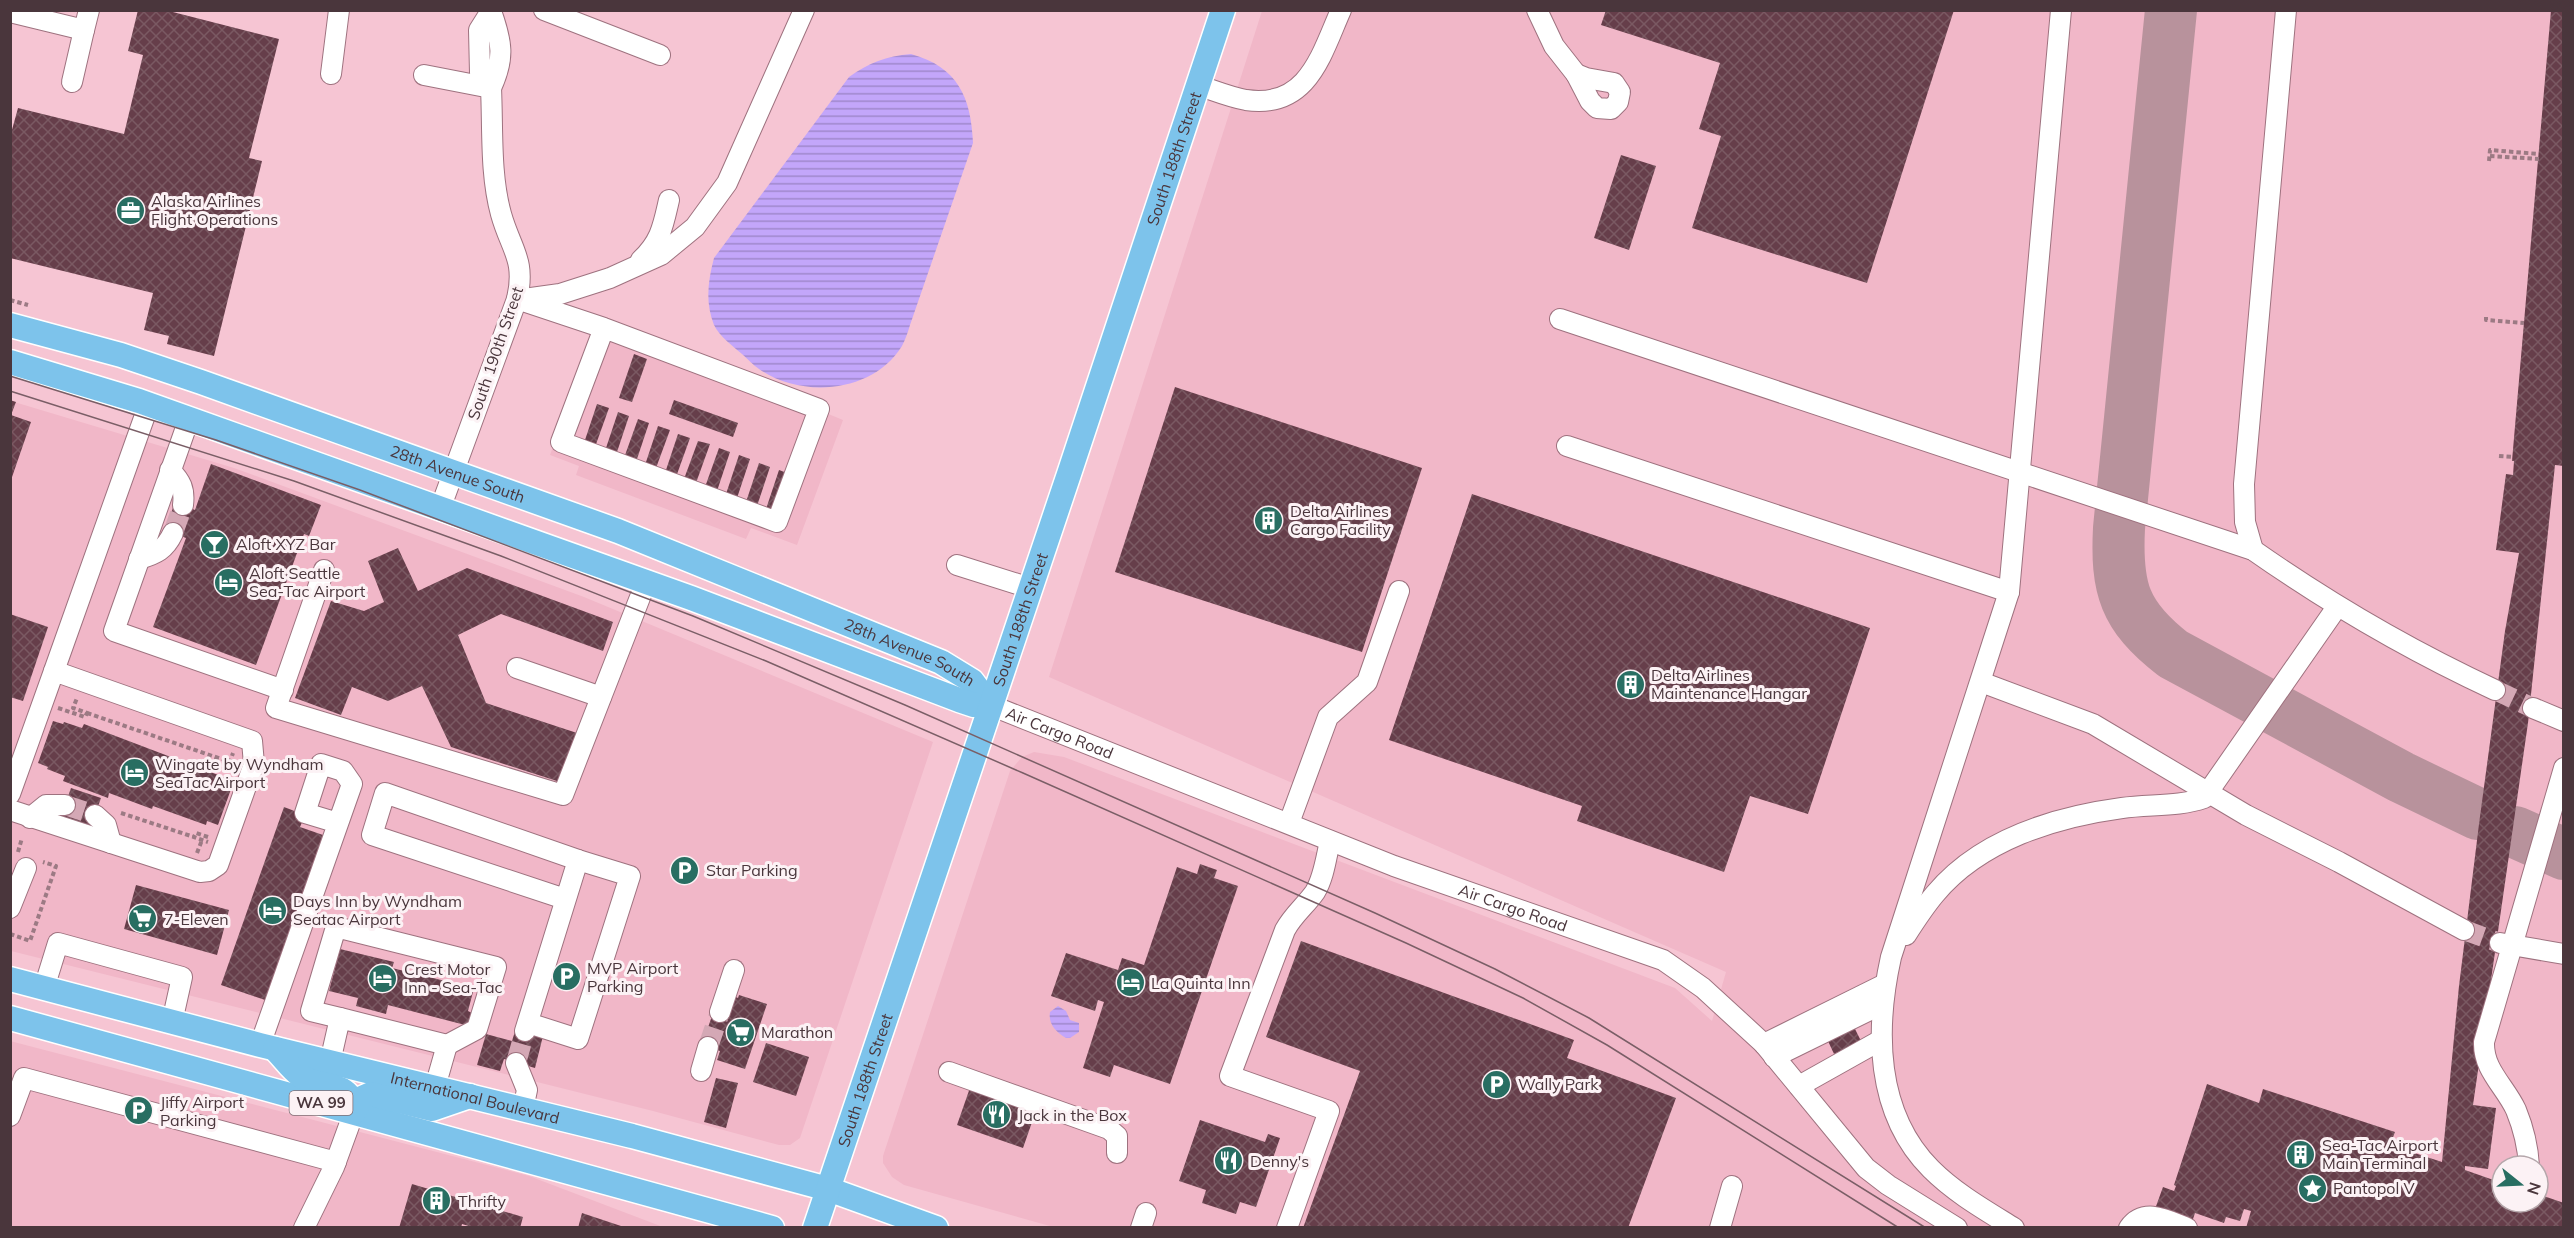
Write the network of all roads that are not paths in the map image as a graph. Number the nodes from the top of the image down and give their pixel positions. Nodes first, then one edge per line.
1 (89, 10) edge
2 (339, 10) edge
3 (544, 10) edge
4 (804, 10) edge
5 (1223, 10) edge
6 (1341, 10) edge
7 (1537, 10) edge
8 (2061, 10) edge
9 (2286, 10) edge
10 (491, 11) edge
11 (10, 12) edge
12 (84, 30) junction
13 (660, 55) dead end
14 (331, 74) dead end
15 (1576, 74) dead end
16 (424, 75) dead end
17 (72, 82) dead end
18 (1197, 85) junction
19 (491, 88) junction
20 (669, 200) dead end
21 (632, 268) junction
22 (517, 299) junction
23 (1560, 319) dead end
24 (10, 325) edge
25 (604, 328) junction
26 (10, 362) edge
27 (149, 404) junction
28 (189, 419) junction
29 (1567, 446) dead end
30 (170, 470) junction
31 (2020, 473) junction
32 (453, 474) junction
33 (183, 505) tunnel mouth
34 (440, 509) junction
35 (172, 533) tunnel mouth
36 (2253, 550) junction
37 (139, 559) junction
38 (957, 564) dead end
39 (324, 570) dead end
40 (646, 582) junction
41 (1030, 588) junction
42 (1399, 591) dead end
43 (2009, 592) junction
44 (2337, 607) junction
45 (517, 668) dead end
46 (54, 671) junction
47 (1981, 682) junction
48 (283, 690) junction
49 (2495, 690) tunnel mouth
50 (601, 697) junction
51 (990, 705) junction
52 (2533, 708) tunnel mouth
53 (2564, 721) edge
54 (2564, 768) edge
55 (2210, 793) junction
56 (10, 794) edge
57 (65, 805) tunnel mouth
58 (10, 810) edge
59 (95, 815) tunnel mouth
60 (30, 818) junction
61 (1289, 823) junction
62 (338, 824) dead end
63 (1330, 841) junction
64 (111, 843) junction
65 (578, 860) junction
66 (26, 868) dead end
67 (565, 899) junction
68 (10, 908) edge
69 (2464, 930) tunnel mouth
70 (2505, 944) junction
71 (2564, 954) edge
72 (734, 970) dead end
73 (10, 979) edge
74 (1886, 981) junction
75 (44, 988) junction
76 (1882, 1004) junction
77 (720, 1012) tunnel mouth
78 (10, 1018) edge
79 (340, 1018) junction
80 (172, 1022) junction
81 (1881, 1040) junction
82 (447, 1045) junction
83 (267, 1047) junction
84 (708, 1047) tunnel mouth
85 (1769, 1051) junction
86 (330, 1062) junction
87 (516, 1062) tunnel mouth
88 (700, 1071) dead end
89 (949, 1072) dead end
90 (1799, 1086) junction
91 (435, 1088) junction
92 (470, 1096) junction
93 (523, 1109) junction
94 (354, 1112) junction
95 (10, 1116) edge
96 (1117, 1153) dead end
97 (2527, 1154) edge
98 (336, 1162) junction
99 (1732, 1186) dead end
100 (828, 1189) junction
101 (304, 1227) edge
102 (772, 1227) edge
103 (815, 1227) edge
104 (936, 1227) edge
105 (1287, 1227) edge
106 (1720, 1227) edge
107 (1957, 1227) edge
108 (2014, 1227) edge
109 (2129, 1227) edge
110 (2187, 1227) edge

1 - 12 street
2 - 14 street
3 - 13 street
4 - 21 street
5 - 18 main road, South 188th Street
6 - 18 street
7 - 15 street
8 - 31 street
9 - 36 street
10 - 19 street
11 - 12 street
12 - 17 street
16 - 19 street
18 - 41 main road, South 188th Street
19 - 22 street, South 190th Street
20 - 21 street
21 - 22 street
22 - 25 street
22 - 32 street, South 190th Street
23 - 31 street
24 - 32 main road, 28th Avenue South
25 - 25 street
26 - 27 main road, 28th Avenue South
27 - 28 main road, 28th Avenue South
27 - 46 street
28 - 30 street
28 - 34 main road, 28th Avenue South
29 - 43 street
30 - 33 street
30 - 37 street
31 - 36 street
31 - 43 street
32 - 34 street, South 190th Street
32 - 51 main road, 28th Avenue South
34 - 40 main road, 28th Avenue South
35 - 37 street
36 - 44 street
37 - 48 street
38 - 41 street
39 - 48 street
40 - 50 street
40 - 51 main road, 28th Avenue South
41 - 51 main road, South 188th Street
42 - 61 street
43 - 47 street
44 - 49 street
44 - 55 street
45 - 50 street
46 - 56 street
46 - 64 street
47 - 55 street
47 - 74 street
48 - 50 street
51 - 61 street, Air Cargo Road
51 - 100 main road, South 188th Street
52 - 53 street
54 - 70 street
55 - 69 street
55 - 74 street
57 - 60 street
58 - 60 street
59 - 64 street
60 - 64 street
61 - 63 street, Air Cargo Road
62 - 83 street
63 - 85 street, Air Cargo Road
63 - 105 street
65 - 67 street
65 - 67 street
65 - 67 street
66 - 68 street
70 - 71 street
70 - 97 street
72 - 77 street
73 - 75 main road, International Boulevard / WA 99
74 - 76 street
74 - 85 street
75 - 80 main road, International Boulevard / WA 99
75 - 80 street
76 - 81 street
76 - 85 street
78 - 94 main road, WA 99
79 - 82 street
79 - 82 street
79 - 86 street
80 - 83 main road, International Boulevard / WA 99
81 - 90 street
81 - 108 street
82 - 91 street
83 - 86 main road, International Boulevard / WA 99
83 - 94 main road
84 - 88 street
85 - 90 street, Air Cargo Road
86 - 91 main road, International Boulevard / WA 99
87 - 93 street
89 - 96 street
90 - 107 street, Air Cargo Road
91 - 92 main road, International Boulevard / WA 99
92 - 93 main road, International Boulevard / WA 99
92 - 94 main road
93 - 100 main road, International Boulevard / WA 99
94 - 98 street
94 - 102 main road, WA 99
95 - 98 street
98 - 101 street
99 - 106 street
100 - 103 main road, South 188th Street
100 - 104 main road, International Boulevard / WA 99
109 - 110 street

